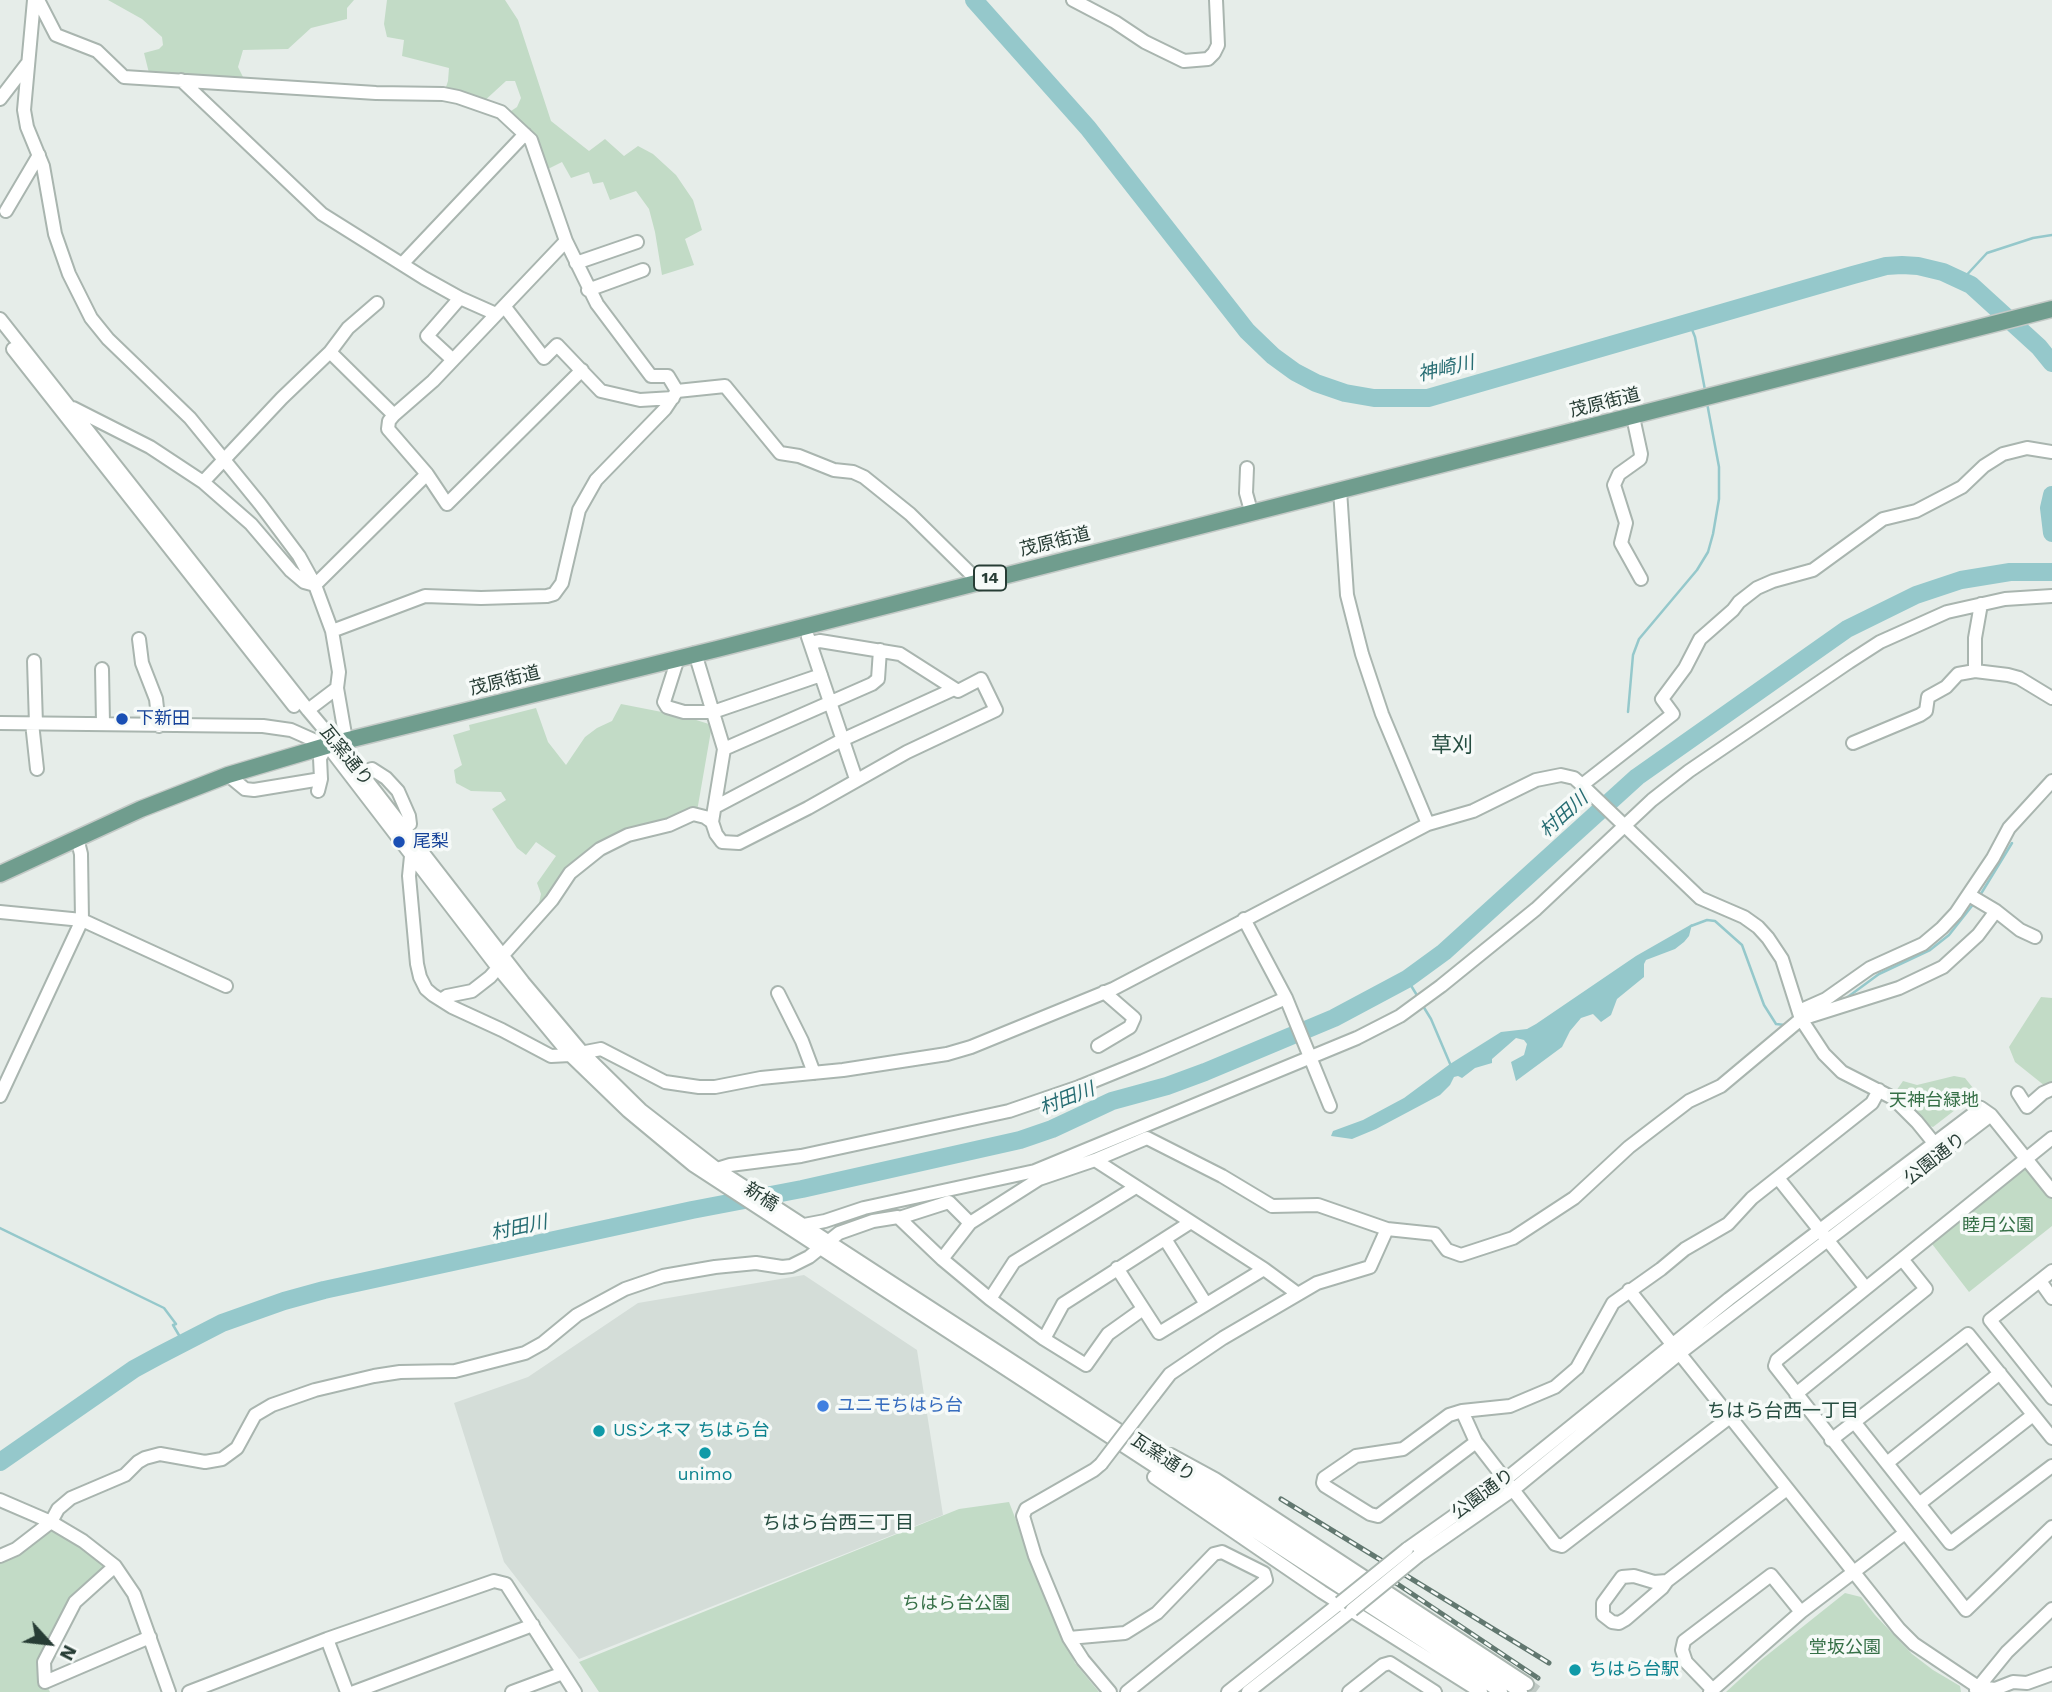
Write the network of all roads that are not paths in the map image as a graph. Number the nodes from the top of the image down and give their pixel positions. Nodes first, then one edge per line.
1 (36, 0) edge
2 (1073, 0) edge
3 (1216, 0) edge
4 (27, 64) junction
5 (181, 80) junction
6 (2, 91) edge
7 (24, 110) junction
8 (525, 134) junction
9 (39, 155) junction
10 (6, 211) dead end
11 (566, 241) junction
12 (636, 242) dead end
13 (576, 263) junction
14 (402, 264) junction
15 (643, 270) dead end
16 (589, 290) junction
17 (460, 298) junction
18 (377, 303) dead end
19 (2052, 309) edge
20 (500, 310) junction
21 (0, 318) edge
22 (0, 332) edge
23 (330, 352) junction
24 (453, 360) junction
25 (582, 370) junction
26 (675, 395) junction
27 (69, 407) junction
28 (394, 415) junction
29 (1633, 417) junction
30 (2049, 452) edge
31 (225, 460) junction
32 (1247, 468) dead end
33 (427, 474) junction
34 (204, 482) junction
35 (1340, 489) junction
36 (1251, 511) junction
37 (1641, 579) dead end
38 (974, 582) junction
39 (315, 585) junction
40 (2052, 596) edge
41 (1981, 604) junction
42 (804, 626) junction
43 (332, 631) junction
44 (139, 639) dead end
45 (810, 643) junction
46 (880, 650) junction
47 (695, 653) junction
48 (678, 658) junction
49 (34, 661) dead end
50 (102, 669) dead end
51 (1975, 671) junction
52 (821, 675) junction
53 (337, 688) junction
54 (954, 689) junction
55 (2052, 698) edge
56 (829, 701) junction
57 (308, 709) junction
58 (713, 712) junction
59 (0, 723) edge
60 (103, 723) junction
61 (34, 724) junction
62 (159, 726) junction
63 (842, 740) junction
64 (337, 743) junction
65 (1853, 743) dead end
66 (724, 749) junction
67 (37, 769) dead end
68 (361, 773) junction
69 (228, 775) junction
70 (856, 779) junction
71 (2052, 781) edge
72 (1582, 785) junction
73 (715, 807) junction
74 (712, 822) junction
75 (1428, 824) junction
76 (1625, 826) junction
77 (403, 830) junction
78 (77, 838) junction
79 (411, 856) junction
80 (0, 874) edge
81 (1969, 895) junction
82 (1996, 911) junction
83 (0, 912) edge
84 (1244, 919) junction
85 (82, 920) junction
86 (2035, 937) dead end
87 (500, 961) junction
88 (226, 986) dead end
89 (1104, 992) junction
90 (778, 993) dead end
91 (1286, 998) junction
92 (441, 1000) junction
93 (1800, 1015) junction
94 (1098, 1046) dead end
95 (576, 1054) junction
96 (1310, 1058) junction
97 (814, 1073) junction
98 (1879, 1090) junction
99 (2052, 1090) edge
100 (2018, 1093) dead end
101 (0, 1096) edge
102 (1330, 1106) dead end
103 (2052, 1138) edge
104 (1939, 1148) junction
105 (2026, 1159) junction
106 (1095, 1160) junction
107 (714, 1172) junction
108 (1778, 1178) junction
109 (1136, 1187) junction
110 (2052, 1191) edge
111 (899, 1217) junction
112 (1191, 1222) junction
113 (970, 1223) junction
114 (798, 1227) junction
115 (1387, 1228) junction
116 (1824, 1235) junction
117 (1165, 1239) junction
118 (823, 1245) junction
119 (943, 1259) junction
120 (1902, 1259) junction
121 (1117, 1268) junction
122 (1264, 1269) junction
123 (2052, 1271) edge
124 (2040, 1281) junction
125 (1865, 1287) junction
126 (1629, 1290) junction
127 (1298, 1294) junction
128 (2052, 1298) edge
129 (990, 1299) junction
130 (1206, 1304) junction
131 (1143, 1309) junction
132 (1044, 1339) junction
133 (1676, 1349) junction
134 (2000, 1373) junction
135 (1796, 1394) junction
136 (2052, 1398) edge
137 (1462, 1411) junction
138 (2033, 1415) junction
139 (1730, 1417) junction
140 (1855, 1423) junction
141 (2052, 1438) edge
142 (1831, 1440) junction
143 (1125, 1441) junction
144 (1476, 1442) junction
145 (1887, 1464) junction
146 (2052, 1466) edge
147 (1510, 1484) junction
148 (1787, 1489) junction
149 (5, 1502) edge
150 (1919, 1504) junction
151 (51, 1522) junction
152 (2052, 1527) edge
153 (1905, 1533) junction
154 (0, 1556) edge
155 (115, 1566) junction
156 (1854, 1572) junction
157 (1667, 1581) junction
158 (1374, 1583) junction
159 (1340, 1603) junction
160 (2052, 1609) edge
161 (1352, 1610) junction
162 (1801, 1612) junction
163 (533, 1625) junction
164 (150, 1637) junction
165 (1069, 1638) junction
166 (327, 1639) junction
167 (563, 1673) junction
168 (2052, 1674) edge
169 (1524, 1688) edge
170 (1976, 1689) edge
171 (1711, 1691) edge
172 (169, 1692) edge
173 (190, 1692) edge
174 (347, 1692) edge
175 (354, 1692) edge
176 (512, 1692) edge
177 (576, 1692) edge
178 (1110, 1692) edge
179 (1127, 1692) edge
180 (1228, 1692) edge
181 (1248, 1692) edge
182 (1350, 1692) edge
183 (1435, 1692) edge
184 (1481, 1692) edge
185 (1501, 1692) edge

1 - 4 street
1 - 5 street
2 - 3 street
4 - 6 street
4 - 7 street
5 - 8 street
5 - 14 street
6 - 7 street
7 - 9 street
8 - 11 street
8 - 14 street
9 - 10 street
9 - 31 street
11 - 13 street
11 - 20 street
12 - 13 street
13 - 16 street
14 - 17 street
15 - 16 street
16 - 26 street
17 - 20 street
17 - 24 street
18 - 23 street
19 - 29 main road, 茂原街道 / 14
20 - 24 street
20 - 25 street
21 - 27 street, 瓦窯通り
22 - 64 street, 瓦窯通り
23 - 28 street
23 - 31 street
24 - 28 street
25 - 26 street
25 - 33 street
26 - 38 street
26 - 43 street
27 - 34 street
27 - 57 street, 瓦窯通り
28 - 33 street
29 - 35 main road, 茂原街道 / 14
29 - 37 street
30 - 72 street
31 - 34 street
31 - 39 street
32 - 36 street
33 - 39 street
34 - 39 street
35 - 36 main road, 茂原街道 / 14
35 - 75 street
36 - 38 main road, 茂原街道 / 14
38 - 42 main road, 茂原街道 / 14
39 - 43 street
40 - 41 street
41 - 51 street
41 - 76 street
42 - 45 street
42 - 47 main road, 茂原街道 / 14
43 - 53 street
44 - 62 street
45 - 46 street
45 - 52 street
46 - 54 street
46 - 56 street
47 - 48 main road, 茂原街道 / 14
47 - 58 street
48 - 58 street
48 - 64 main road, 茂原街道 / 14
49 - 61 street
50 - 60 street
51 - 55 street
51 - 65 street
52 - 56 street
52 - 58 street
53 - 57 street
53 - 64 street
54 - 63 street
54 - 70 street
56 - 63 street
56 - 66 street
57 - 64 street, 瓦窯通り
58 - 66 street
59 - 61 street
60 - 61 street
60 - 62 street
61 - 67 street
62 - 64 street
63 - 70 street
63 - 73 street
64 - 68 street, 瓦窯通り
64 - 69 main road, 茂原街道 / 14
64 - 69 street
64 - 79 street, 瓦窯通り
66 - 73 street
68 - 77 street, 瓦窯通り
68 - 77 street
69 - 78 main road, 茂原街道 / 14
70 - 74 street
71 - 81 street
72 - 75 street
72 - 76 street
73 - 74 street
74 - 87 street
75 - 84 street
76 - 93 street
76 - 96 street
77 - 87 street, 瓦窯通り
78 - 80 main road, 茂原街道 / 14
78 - 85 street
79 - 87 street, 瓦窯通り
79 - 92 street
81 - 82 street
81 - 93 street
82 - 86 street
82 - 93 street
83 - 85 street
84 - 89 street
84 - 91 street
85 - 88 street
85 - 101 street
87 - 92 street
87 - 95 street, 瓦窯通り
89 - 94 street
89 - 97 street
90 - 97 street
91 - 96 street
91 - 107 street
92 - 95 street
93 - 98 street
93 - 115 street
95 - 97 street
95 - 107 street, 瓦窯通り
96 - 102 street
96 - 114 street
98 - 104 street
98 - 108 street
99 - 100 street
103 - 105 street
104 - 105 street, 公園通り
104 - 116 street, 公園通り
105 - 110 street
105 - 120 street
106 - 109 street
106 - 113 street
106 - 115 street
107 - 114 street, 新橋
108 - 116 street
108 - 126 street
109 - 112 street
109 - 129 street
111 - 113 street
111 - 118 street
111 - 119 street
112 - 117 street
112 - 122 street
113 - 119 street
114 - 118 street, 瓦窯通り
115 - 127 street
116 - 125 street
116 - 133 street, 公園通り
117 - 121 street
117 - 130 street
118 - 143 street, 瓦窯通り
118 - 151 street
119 - 129 street
120 - 125 street
120 - 135 street
121 - 131 street
121 - 132 street
122 - 127 street
122 - 130 street
123 - 124 street
124 - 128 street
124 - 136 street
125 - 135 street
126 - 133 street
126 - 137 street
127 - 165 street, bridge
129 - 132 street
130 - 131 street
131 - 132 street
133 - 139 street
133 - 147 street, 公園通り
134 - 138 street
134 - 140 street
134 - 145 street
135 - 142 street
137 - 144 street
137 - 144 street
138 - 141 street
138 - 150 street
139 - 147 street
139 - 148 street
140 - 142 street
140 - 145 street
142 - 153 street
143 - 158 street
143 - 159 street
143 - 169 street, 瓦窯通り
143 - 185 street, 瓦窯通り
144 - 147 street
145 - 150 street
146 - 150 street
147 - 158 street, 公園通り, bridge
148 - 156 street
148 - 157 street
149 - 151 street
151 - 154 street
151 - 155 street
152 - 153 street
153 - 156 street
155 - 164 street
155 - 164 street
156 - 162 street
156 - 170 street
157 - 157 street
158 - 159 street, 公園通り, bridge
158 - 161 street, 公園通り, bridge
158 - 169 street
159 - 161 street
159 - 180 street, 公園通り
160 - 170 street
161 - 181 street, 公園通り
161 - 184 street
162 - 171 street
162 - 171 street
163 - 166 street
163 - 167 street
163 - 175 street
164 - 172 street
165 - 178 street
165 - 179 street
166 - 173 street
166 - 174 street
167 - 176 street
167 - 177 street
168 - 170 street
182 - 183 street

